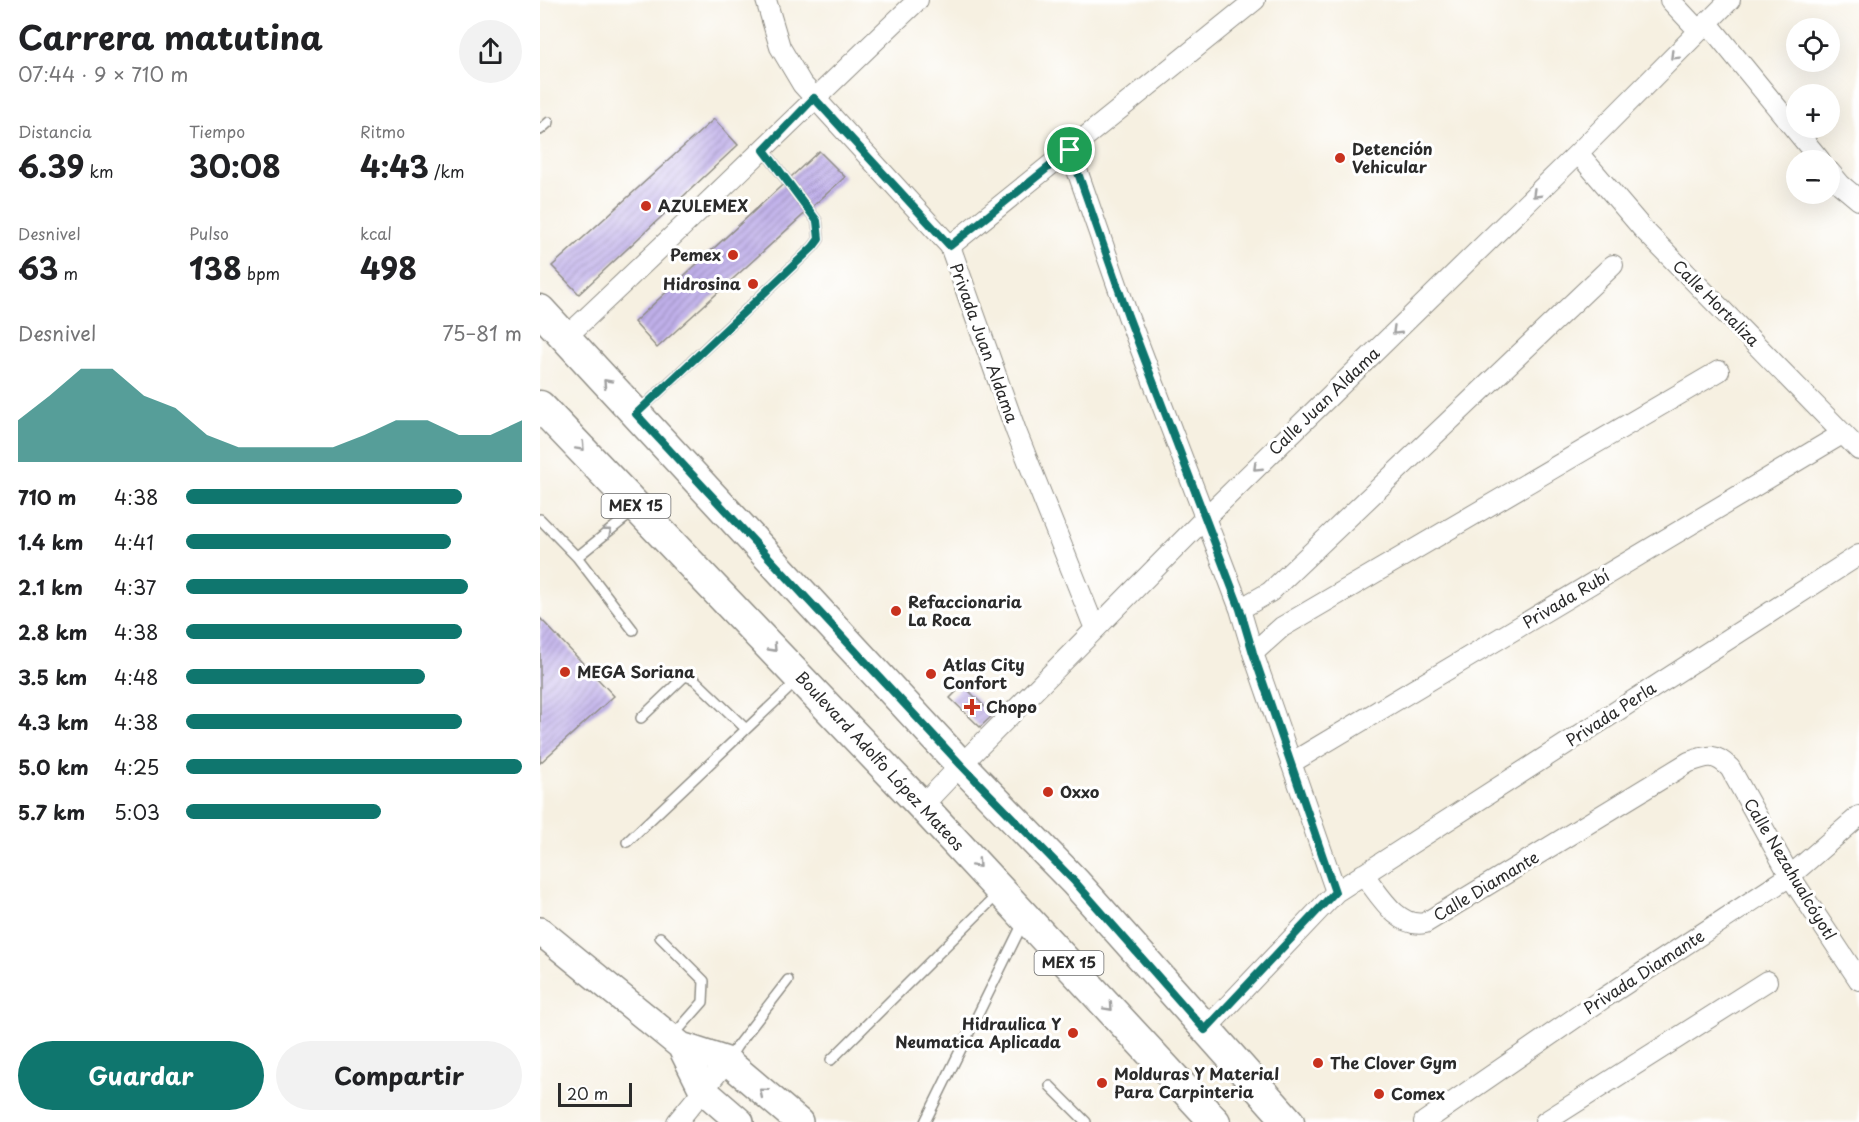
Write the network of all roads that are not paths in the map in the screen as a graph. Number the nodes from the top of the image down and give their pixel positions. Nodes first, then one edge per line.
1 (766, 0) edge
2 (918, 0) edge
3 (1255, 0) edge
4 (1670, 0) edge
5 (1730, 0) edge
6 (1703, 26) junction
7 (814, 98) junction
8 (549, 122) dead end
9 (540, 130) edge
10 (764, 150) junction
11 (1070, 150) junction
12 (1811, 150) edge
13 (1578, 153) junction
14 (1840, 184) edge
15 (1859, 200) edge
16 (950, 246) junction
17 (1613, 265) dead end
18 (540, 310) edge
19 (565, 338) junction
20 (1719, 371) dead end
21 (636, 414) junction
22 (550, 419) edge
23 (1842, 434) junction
24 (1859, 450) edge
25 (638, 508) junction
26 (1205, 518) junction
27 (540, 519) edge
28 (1859, 555) edge
29 (577, 557) junction
30 (1240, 609) junction
31 (1095, 629) junction
32 (633, 630) dead end
33 (1253, 653) junction
34 (801, 677) junction
35 (641, 718) dead end
36 (746, 729) junction
37 (1720, 759) joint
38 (1291, 763) junction
39 (961, 765) junction
40 (922, 806) junction
41 (1859, 816) edge
42 (627, 842) dead end
43 (1363, 874) junction
44 (1790, 876) junction
45 (1002, 890) junction
46 (1335, 892) junction
47 (1026, 916) junction
48 (540, 931) edge
49 (660, 937) dead end
50 (788, 980) dead end
51 (1859, 980) edge
52 (1767, 981) dead end
53 (1205, 1030) junction
54 (676, 1042) junction
55 (831, 1060) dead end
56 (727, 1061) junction
57 (1050, 1086) dead end
58 (703, 1090) junction
59 (677, 1122) edge
60 (740, 1122) edge
61 (799, 1122) edge
62 (925, 1122) edge
63 (1086, 1122) edge
64 (1215, 1122) edge
65 (1289, 1122) edge
66 (1424, 1122) edge
67 (1545, 1122) edge

1 - 7 street, Privada Juan Aldama
2 - 7 street
3 - 11 street
4 - 6 street
5 - 6 street, Calle Juan Aldama
6 - 12 street
6 -> 13 street, Calle Juan Aldama
7 - 10 street
7 - 16 street, Privada Juan Aldama
8 - 9 lane
10 - 19 street
10 - 21 lane
11 - 16 street
11 - 26 street
13 - 23 street, Calle Hortaliza
13 -> 26 street, Calle Juan Aldama
14 - 15 street
16 - 31 street, Privada Juan Aldama
17 - 30 street
18 - 19 main road, MEX 15
21 -> 19 main road, MEX 15
20 - 33 street
21 - 39 main road, MEX 15
22 -> 25 main road, Boulevard Adolfo López Mateos / MEX 15
23 - 24 street, Calle Hortaliza
23 - 38 street, Privada Rubí
29 -> 25 lane
25 -> 34 main road, Boulevard Adolfo López Mateos / MEX 15
26 - 30 street
26 - 31 street, Calle Juan Aldama
27 - 29 lane
28 - 43 street, Privada Perla
29 - 32 lane
30 - 33 street
31 - 39 street, Calle Juan Aldama
33 - 38 street
34 - 36 lane
34 - 40 main road, Boulevard Adolfo López Mateos / MEX 15
35 - 36 lane
36 - 42 lane
37 - 43 street, Calle Diamante
37 - 44 street, Calle Nezahualcóyotl
38 - 46 street
39 - 40 street, Calle Juan Aldama
39 - 53 main road, MEX 15
40 -> 45 main road, Boulevard Adolfo López Mateos / MEX 15
41 - 44 street, Privada Diamante
43 - 46 street
44 - 51 street, Calle Nezahualcóyotl
44 - 66 street, Privada Diamante
45 - 47 main road, Boulevard Adolfo López Mateos / MEX 15
45 - 55 lane
46 - 53 street
47 - 62 lane
47 -> 64 main road, Boulevard Adolfo López Mateos / MEX 15
48 - 54 main road
49 - 54 lane
50 - 56 lane
52 - 67 street
53 - 65 main road, MEX 15
54 - 56 main road
54 - 58 main road
56 - 58 street
61 -> 56 main road
57 - 63 lane
58 - 59 street
58 - 60 main road

